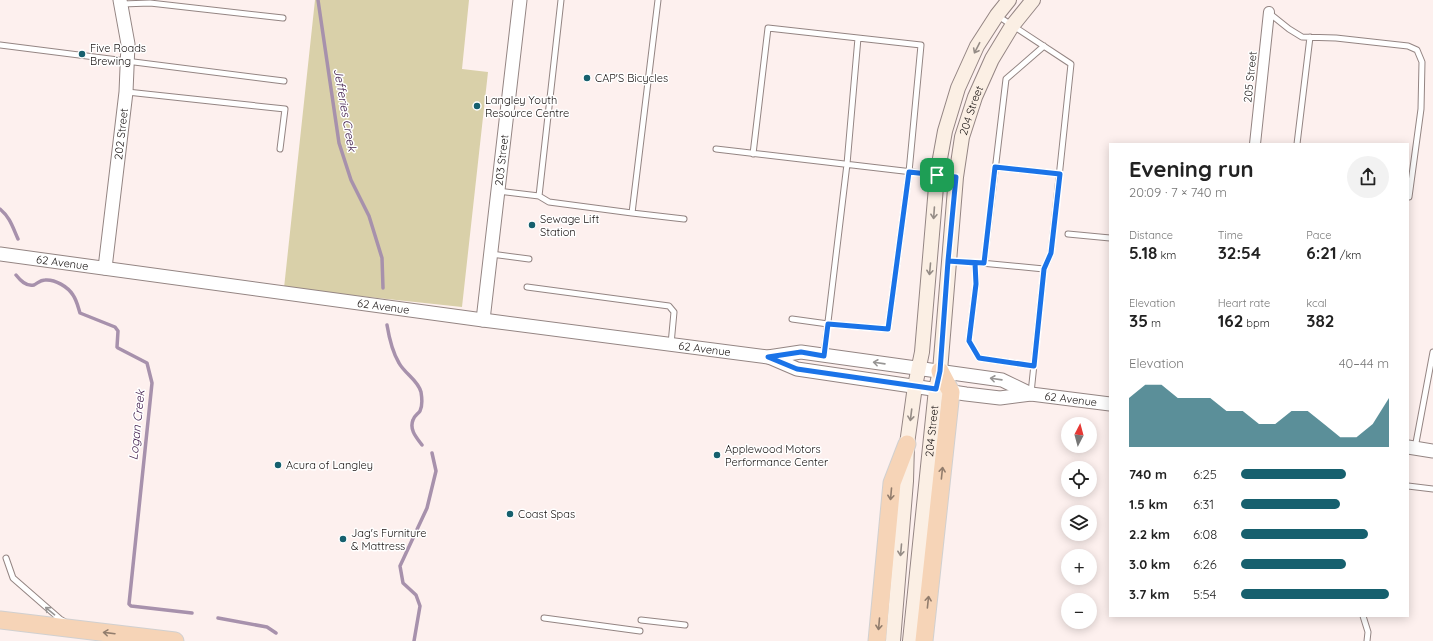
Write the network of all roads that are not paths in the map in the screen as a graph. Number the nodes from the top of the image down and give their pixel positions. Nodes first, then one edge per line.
1 (520, 0) edge
2 (561, 0) edge
3 (658, 0) edge
4 (1009, 0) edge
5 (1033, 0) edge
6 (121, 2) edge
7 (1269, 12) joint
8 (997, 15) junction
9 (283, 18) dead end
10 (1012, 26) junction
11 (1310, 37) junction
12 (858, 38) junction
13 (0, 45) edge
14 (1044, 46) junction
15 (127, 62) junction
16 (284, 81) dead end
17 (126, 92) junction
18 (1255, 143) edge
19 (1297, 143) edge
20 (280, 149) dead end
21 (716, 149) dead end
22 (753, 154) junction
23 (847, 164) junction
24 (995, 167) junction
25 (909, 172) junction
26 (1060, 174) junction
27 (937, 175) junction
28 (956, 177) junction
29 (498, 192) junction
30 (539, 196) junction
31 (1409, 197) edge
32 (632, 213) junction
33 (684, 219) dead end
34 (1068, 234) dead end
35 (1109, 238) edge
36 (0, 254) edge
37 (490, 254) junction
38 (529, 259) dead end
39 (948, 261) junction
40 (975, 263) junction
41 (984, 263) junction
42 (105, 268) junction
43 (1044, 269) junction
44 (527, 287) dead end
45 (792, 319) dead end
46 (483, 320) junction
47 (828, 324) junction
48 (671, 344) junction
49 (1433, 352) edge
50 (824, 356) junction
51 (768, 357) junction
52 (1034, 366) junction
53 (918, 368) junction
54 (940, 371) junction
55 (915, 386) junction
56 (943, 390) junction
57 (1031, 394) junction
58 (1109, 404) edge
59 (908, 444) junction
60 (1411, 448) edge
61 (1433, 451) edge
62 (1409, 486) edge
63 (1433, 489) edge
64 (6, 558) dead end
65 (1363, 617) edge
66 (544, 618) dead end
67 (0, 620) edge
68 (641, 620) dead end
69 (685, 625) dead end
70 (84, 630) junction
71 (640, 631) dead end
72 (175, 641) edge
73 (878, 641) edge
74 (893, 641) edge
75 (910, 641) edge
76 (924, 641) edge
77 (1367, 641) edge

1 - 29 street, 203 Street
2 - 30 lane
3 - 32 lane
4 - 8 main road, 204 Street
5 - 10 main road, 204 Street
6 - 9 lane
6 - 15 street, 202 Street
7 - 11 lane
7 - 18 street, 205 Street
8 - 10 lane
8 -> 27 main road, 204 Street
10 - 14 lane
10 - 28 main road, 204 Street
11 - 19 lane
11 - 31 lane
12 - 22 lane
12 - 23 lane
12 - 25 lane
13 - 15 lane
14 - 24 lane
14 - 26 lane
15 - 16 lane
15 - 17 street, 202 Street
17 - 20 lane
17 - 42 street, 202 Street
21 - 22 lane
22 - 23 lane
23 - 25 lane
23 - 47 lane
24 - 26 lane
24 - 41 lane
25 - 27 lane
25 - 47 lane
26 - 43 lane
27 - 28 lane
27 -> 53 main road, 204 Street
28 - 39 main road, 204 Street
29 - 30 lane
29 - 37 street, 203 Street
30 - 32 lane
32 - 33 lane
34 - 35 lane
36 - 42 street, 62 Avenue
37 - 38 lane
37 - 46 street, 203 Street
39 - 40 lane
39 - 54 main road, 204 Street
40 - 41 lane
40 - 52 lane
41 - 43 lane
42 - 46 street, 62 Avenue
43 - 52 lane
44 - 48 lane
45 - 47 lane
46 - 48 street, 62 Avenue
47 - 50 lane
48 - 51 street, 62 Avenue
49 - 60 lane
50 - 51 street, 62 Avenue
53 -> 50 street, 62 Avenue
51 - 55 street, 62 Avenue
52 - 57 lane
53 - 54 street, 62 Avenue
53 - 55 main road, 204 Street
54 - 56 highway
57 -> 54 street, 62 Avenue
55 - 56 street, 62 Avenue
55 -> 59 main road, 204 Street
56 - 57 street, 62 Avenue
56 - 75 main road, 204 Street
76 -> 56 highway
57 - 58 street, 62 Avenue
59 -> 73 highway
59 -> 74 main road, 204 Street
60 - 61 street
62 - 63 lane
70 -> 64 lane
65 - 77 lane
66 - 71 lane
67 - 70 highway
68 - 69 lane
72 -> 70 highway

